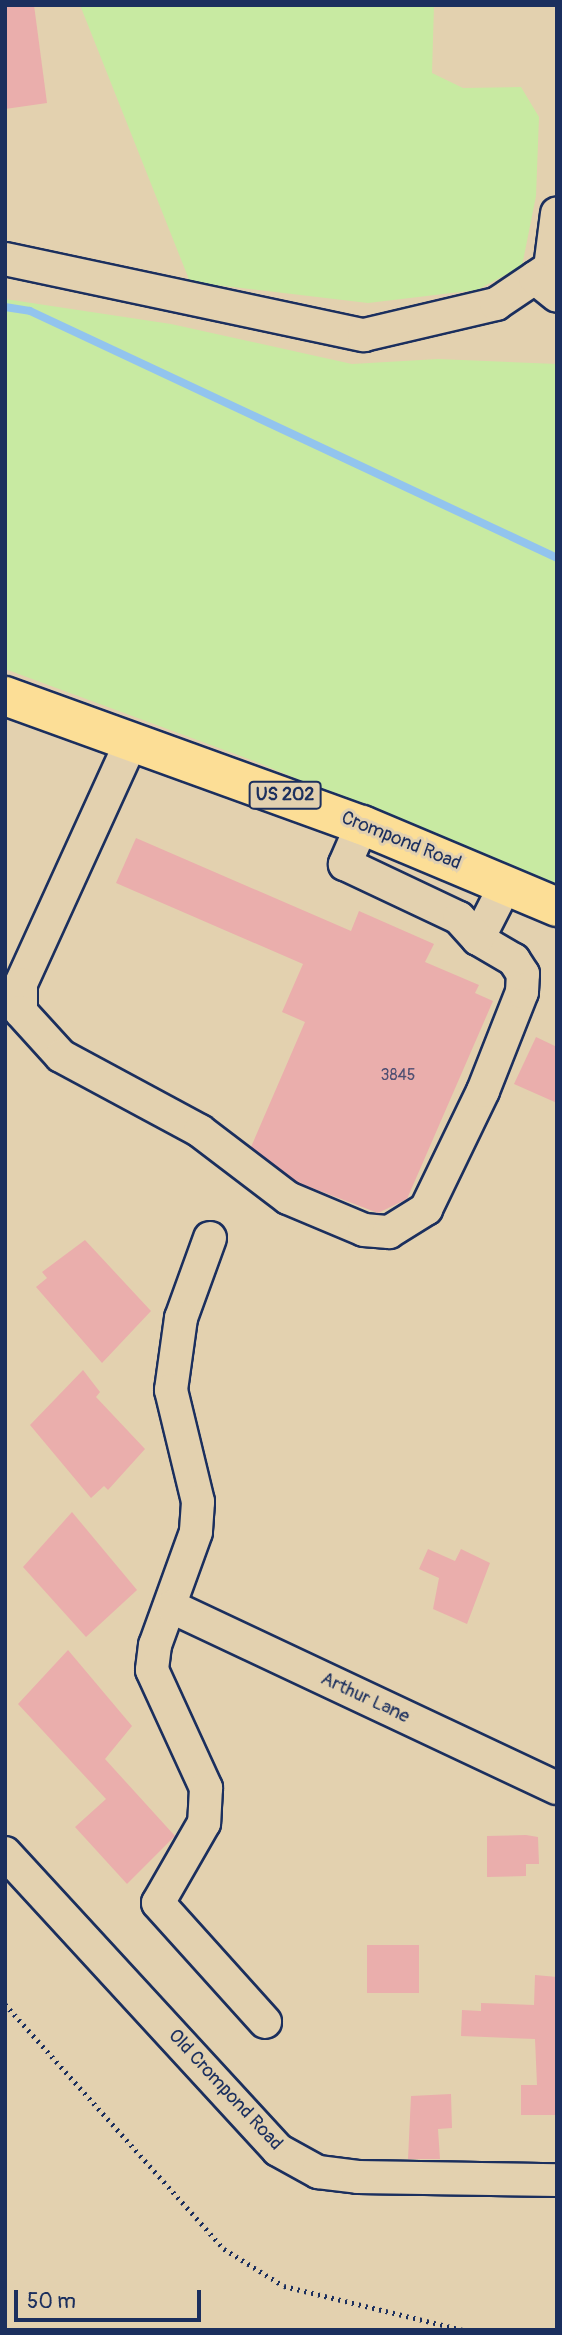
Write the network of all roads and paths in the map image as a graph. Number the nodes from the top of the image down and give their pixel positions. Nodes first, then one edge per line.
1 (557, 212) edge
2 (5, 259) edge
3 (550, 276) edge
4 (5, 696) edge
5 (132, 740) junction
6 (362, 825) junction
7 (506, 884) junction
8 (557, 907) edge
9 (478, 939) junction
10 (210, 1238) dead end
11 (172, 1607) junction
12 (557, 1788) edge
13 (5, 1853) edge
14 (5, 2004) edge
15 (265, 2022) dead end
16 (557, 2180) edge
17 (463, 2330) edge

1 - 3 street
2 - 3 street
4 - 5 highway, Crompond Road / US 202
5 - 6 highway, Crompond Road / US 202
5 - 9 street
6 - 7 highway, Crompond Road / US 202
6 - 9 street
7 - 8 highway, Crompond Road / US 202
7 - 9 street
10 - 11 street
11 - 12 street, Arthur Lane
11 - 15 street
13 - 16 street, Old Crompond Road
14 - 17 path

